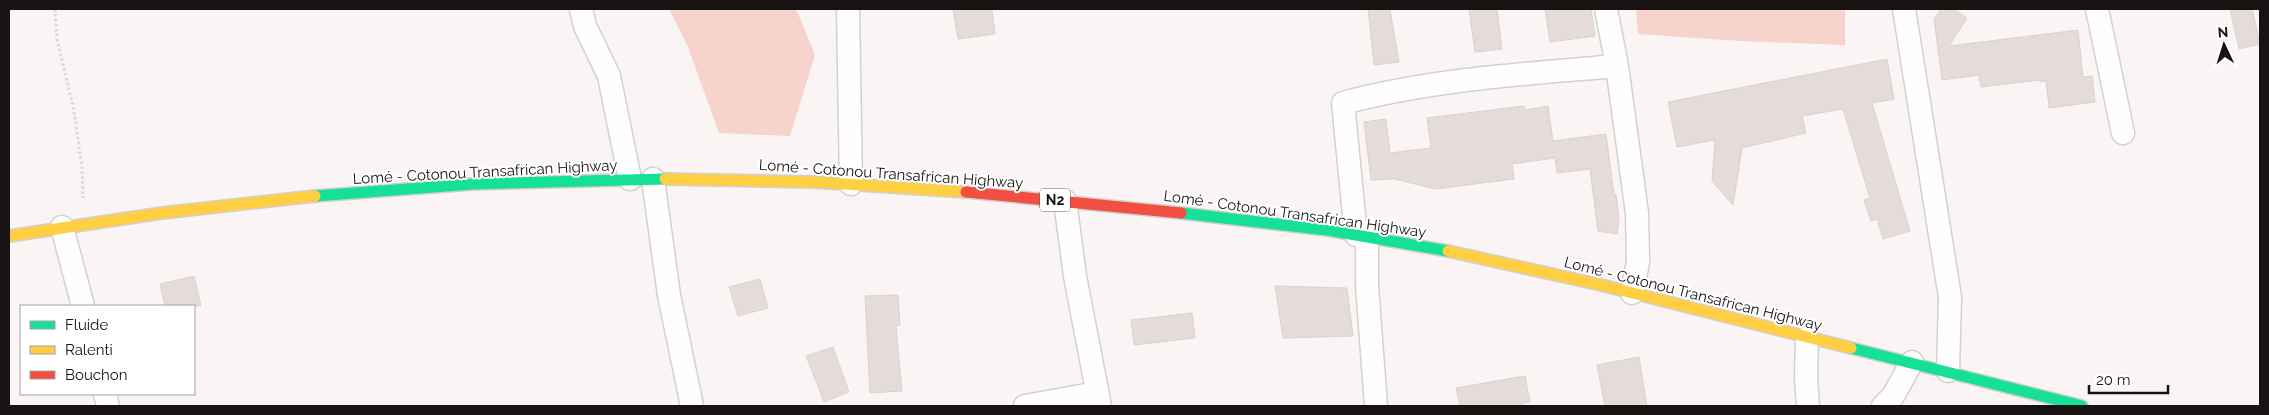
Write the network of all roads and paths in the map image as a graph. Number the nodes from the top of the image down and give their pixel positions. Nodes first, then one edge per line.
1 (55, 9) edge
2 (580, 9) edge
3 (848, 9) edge
4 (1606, 9) edge
5 (1904, 9) edge
6 (2097, 9) edge
7 (1616, 66) junction
8 (2122, 133) dead end
9 (630, 179) junction
10 (653, 179) junction
11 (852, 184) junction
12 (1066, 201) junction
13 (85, 224) junction
14 (62, 227) junction
15 (9, 236) edge
16 (1362, 236) junction
17 (1632, 293) junction
18 (84, 305) edge
19 (1806, 338) junction
20 (1912, 362) junction
21 (1948, 371) junction
22 (1098, 400) edge
23 (2074, 405) edge
24 (692, 406) edge
25 (1025, 406) edge
26 (1376, 406) edge
27 (1808, 406) edge
28 (1883, 406) edge

1 - 13 path
2 - 9 street
3 - 11 street
4 - 7 street
5 - 21 street
6 - 8 street
7 - 16 street
7 - 17 street
9 - 10 highway, Lomé - Cotonou Transafrican Highway / N2
9 - 13 highway, Lomé - Cotonou Transafrican Highway / N2
10 - 11 highway, Lomé - Cotonou Transafrican Highway / N2
10 - 24 street
11 - 12 highway, Lomé - Cotonou Transafrican Highway / N2
12 - 16 highway, Lomé - Cotonou Transafrican Highway / N2
12 - 22 street
13 - 14 highway, Lomé - Cotonou Transafrican Highway / N2
14 - 15 highway, Lomé - Cotonou Transafrican Highway / N2
14 - 18 street
16 - 17 highway, Lomé - Cotonou Transafrican Highway / N2
16 - 26 street
17 - 19 highway, Lomé - Cotonou Transafrican Highway / N2
19 - 20 highway, Lomé - Cotonou Transafrican Highway / N2
19 - 27 street
20 - 21 highway, Lomé - Cotonou Transafrican Highway / N2
20 - 28 street
21 - 23 highway, Lomé - Cotonou Transafrican Highway / N2
22 - 25 street

